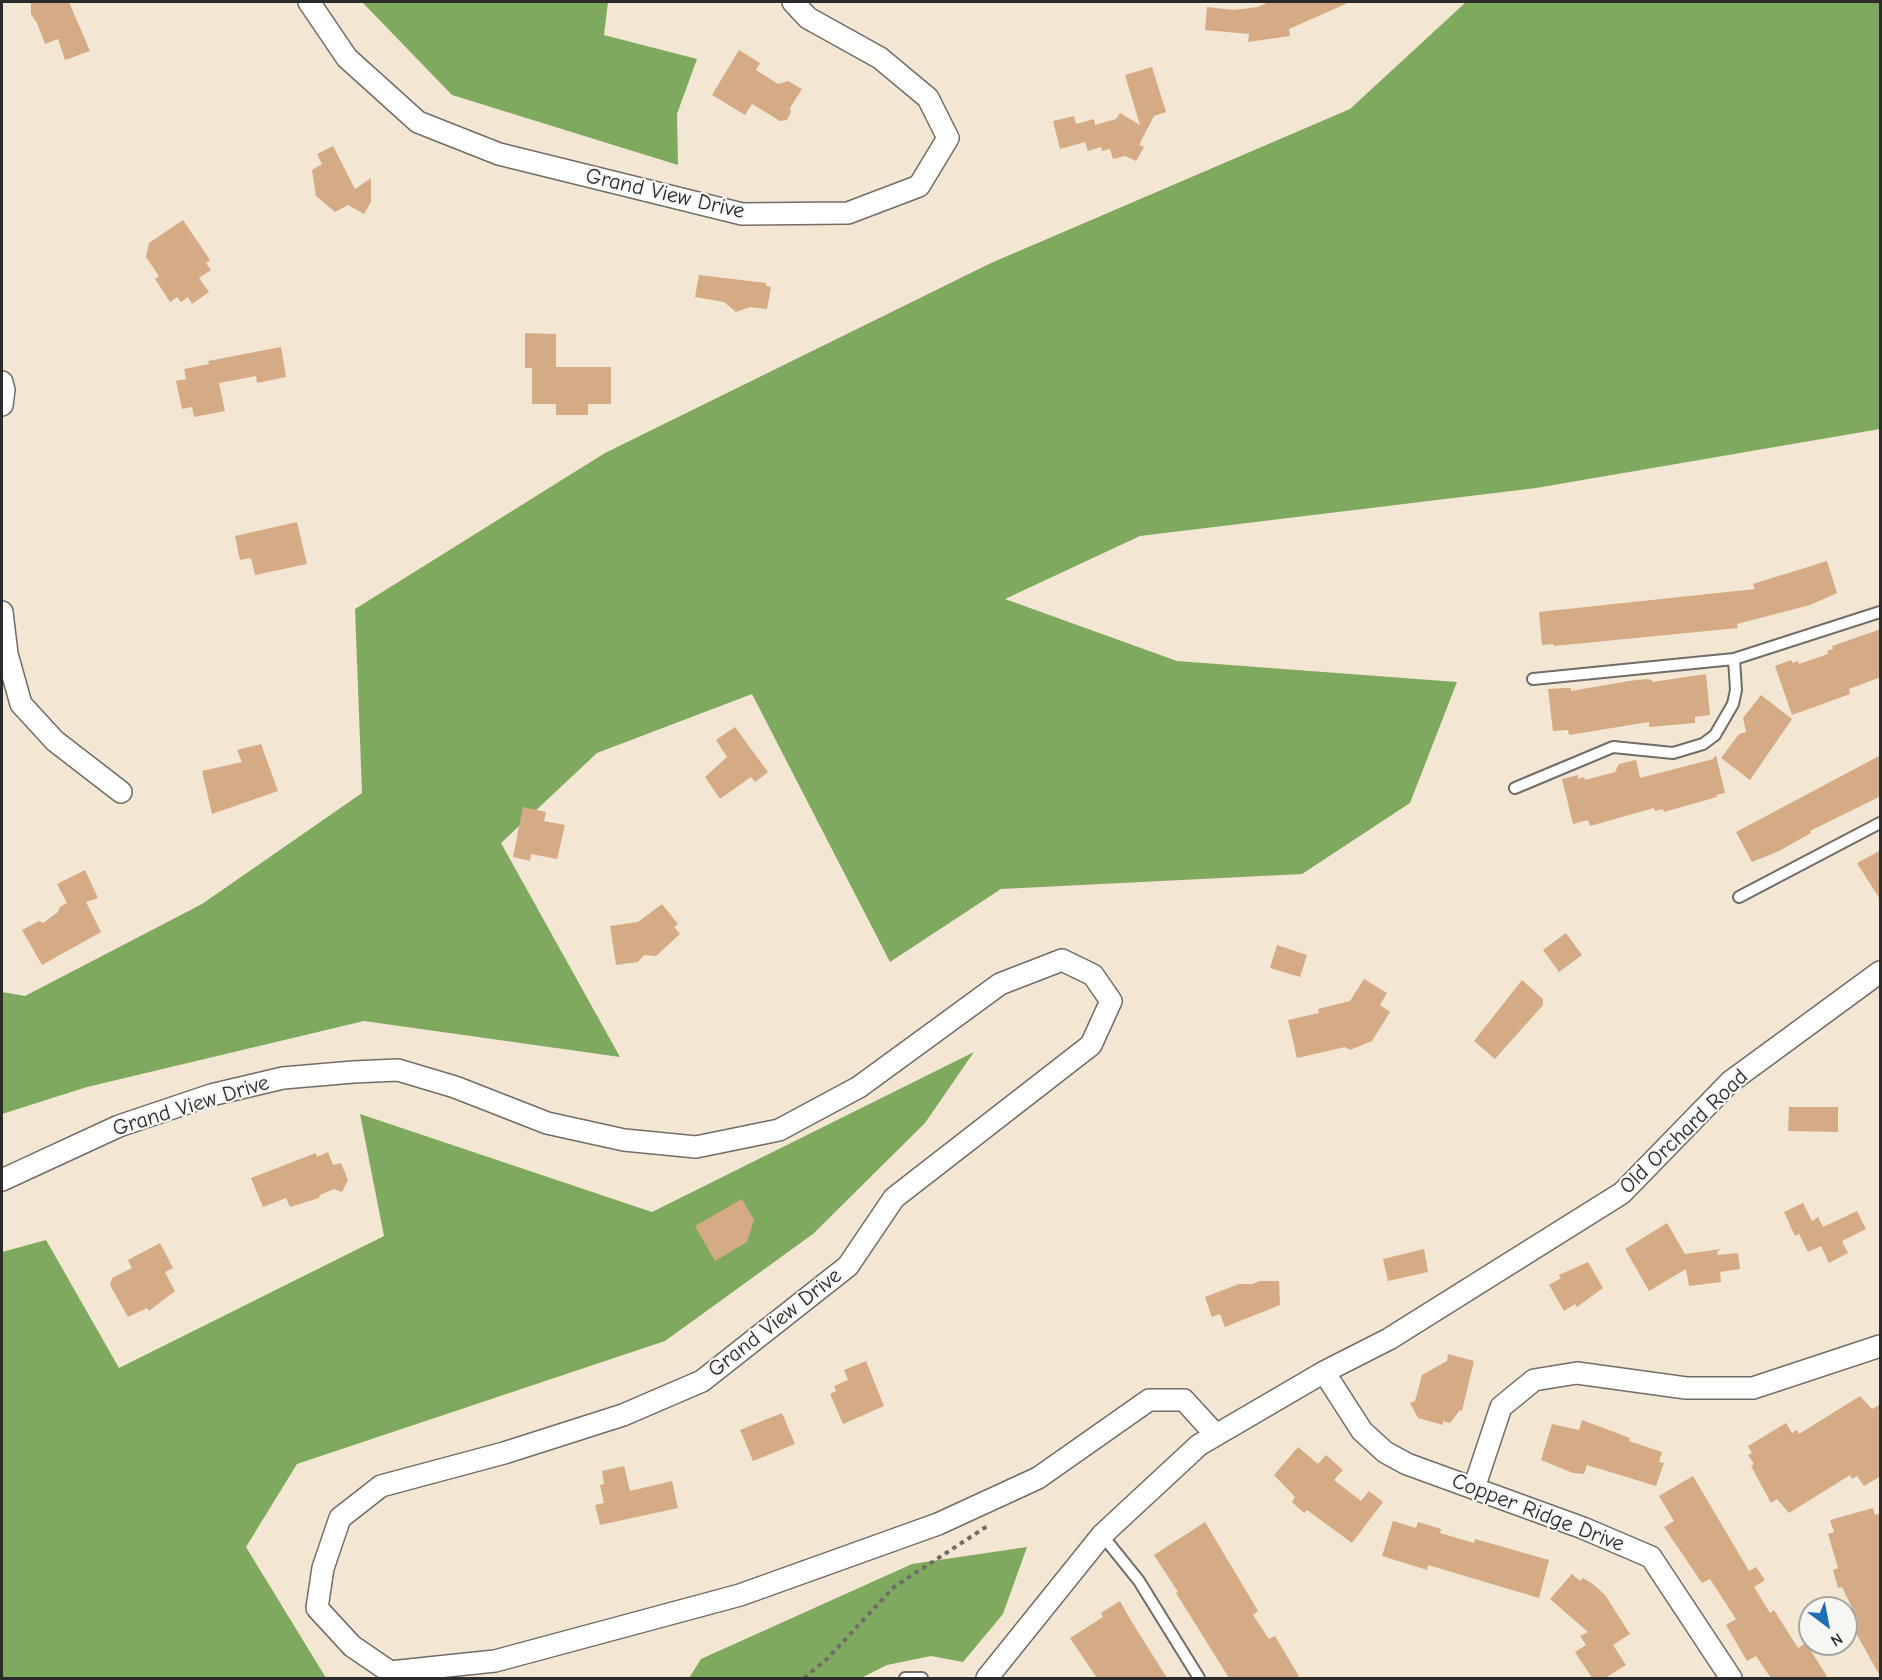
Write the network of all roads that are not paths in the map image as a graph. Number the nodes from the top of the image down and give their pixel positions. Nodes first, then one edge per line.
1 (309, 2) edge
2 (793, 2) edge
3 (2, 382) edge
4 (2, 405) edge
5 (2, 612) edge
6 (1881, 612) edge
7 (1734, 659) junction
8 (1533, 679) dead end
9 (1515, 788) dead end
10 (121, 792) dead end
11 (1881, 823) edge
12 (1739, 897) dead end
13 (1881, 972) edge
14 (2, 1180) edge
15 (1881, 1346) edge
16 (1324, 1372) junction
17 (1216, 1435) junction
18 (1474, 1488) junction
19 (1102, 1535) junction
20 (905, 1678) edge
21 (922, 1678) edge
22 (987, 1678) edge
23 (1199, 1678) edge
24 (1731, 1678) edge

1 - 2 street, Grand View Drive
3 - 4 street
5 - 10 street
6 - 7 lane
7 - 8 lane
7 - 9 lane
11 - 12 lane
13 - 16 street, Old Orchard Road
14 - 17 street, Grand View Drive
15 - 18 street
16 - 17 street, Old Orchard Road
16 - 18 street, Copper Ridge Drive
17 - 19 street, Old Orchard Road
18 - 24 street, Copper Ridge Drive
19 - 22 street, Old Orchard Road
19 - 23 lane
20 - 21 lane

